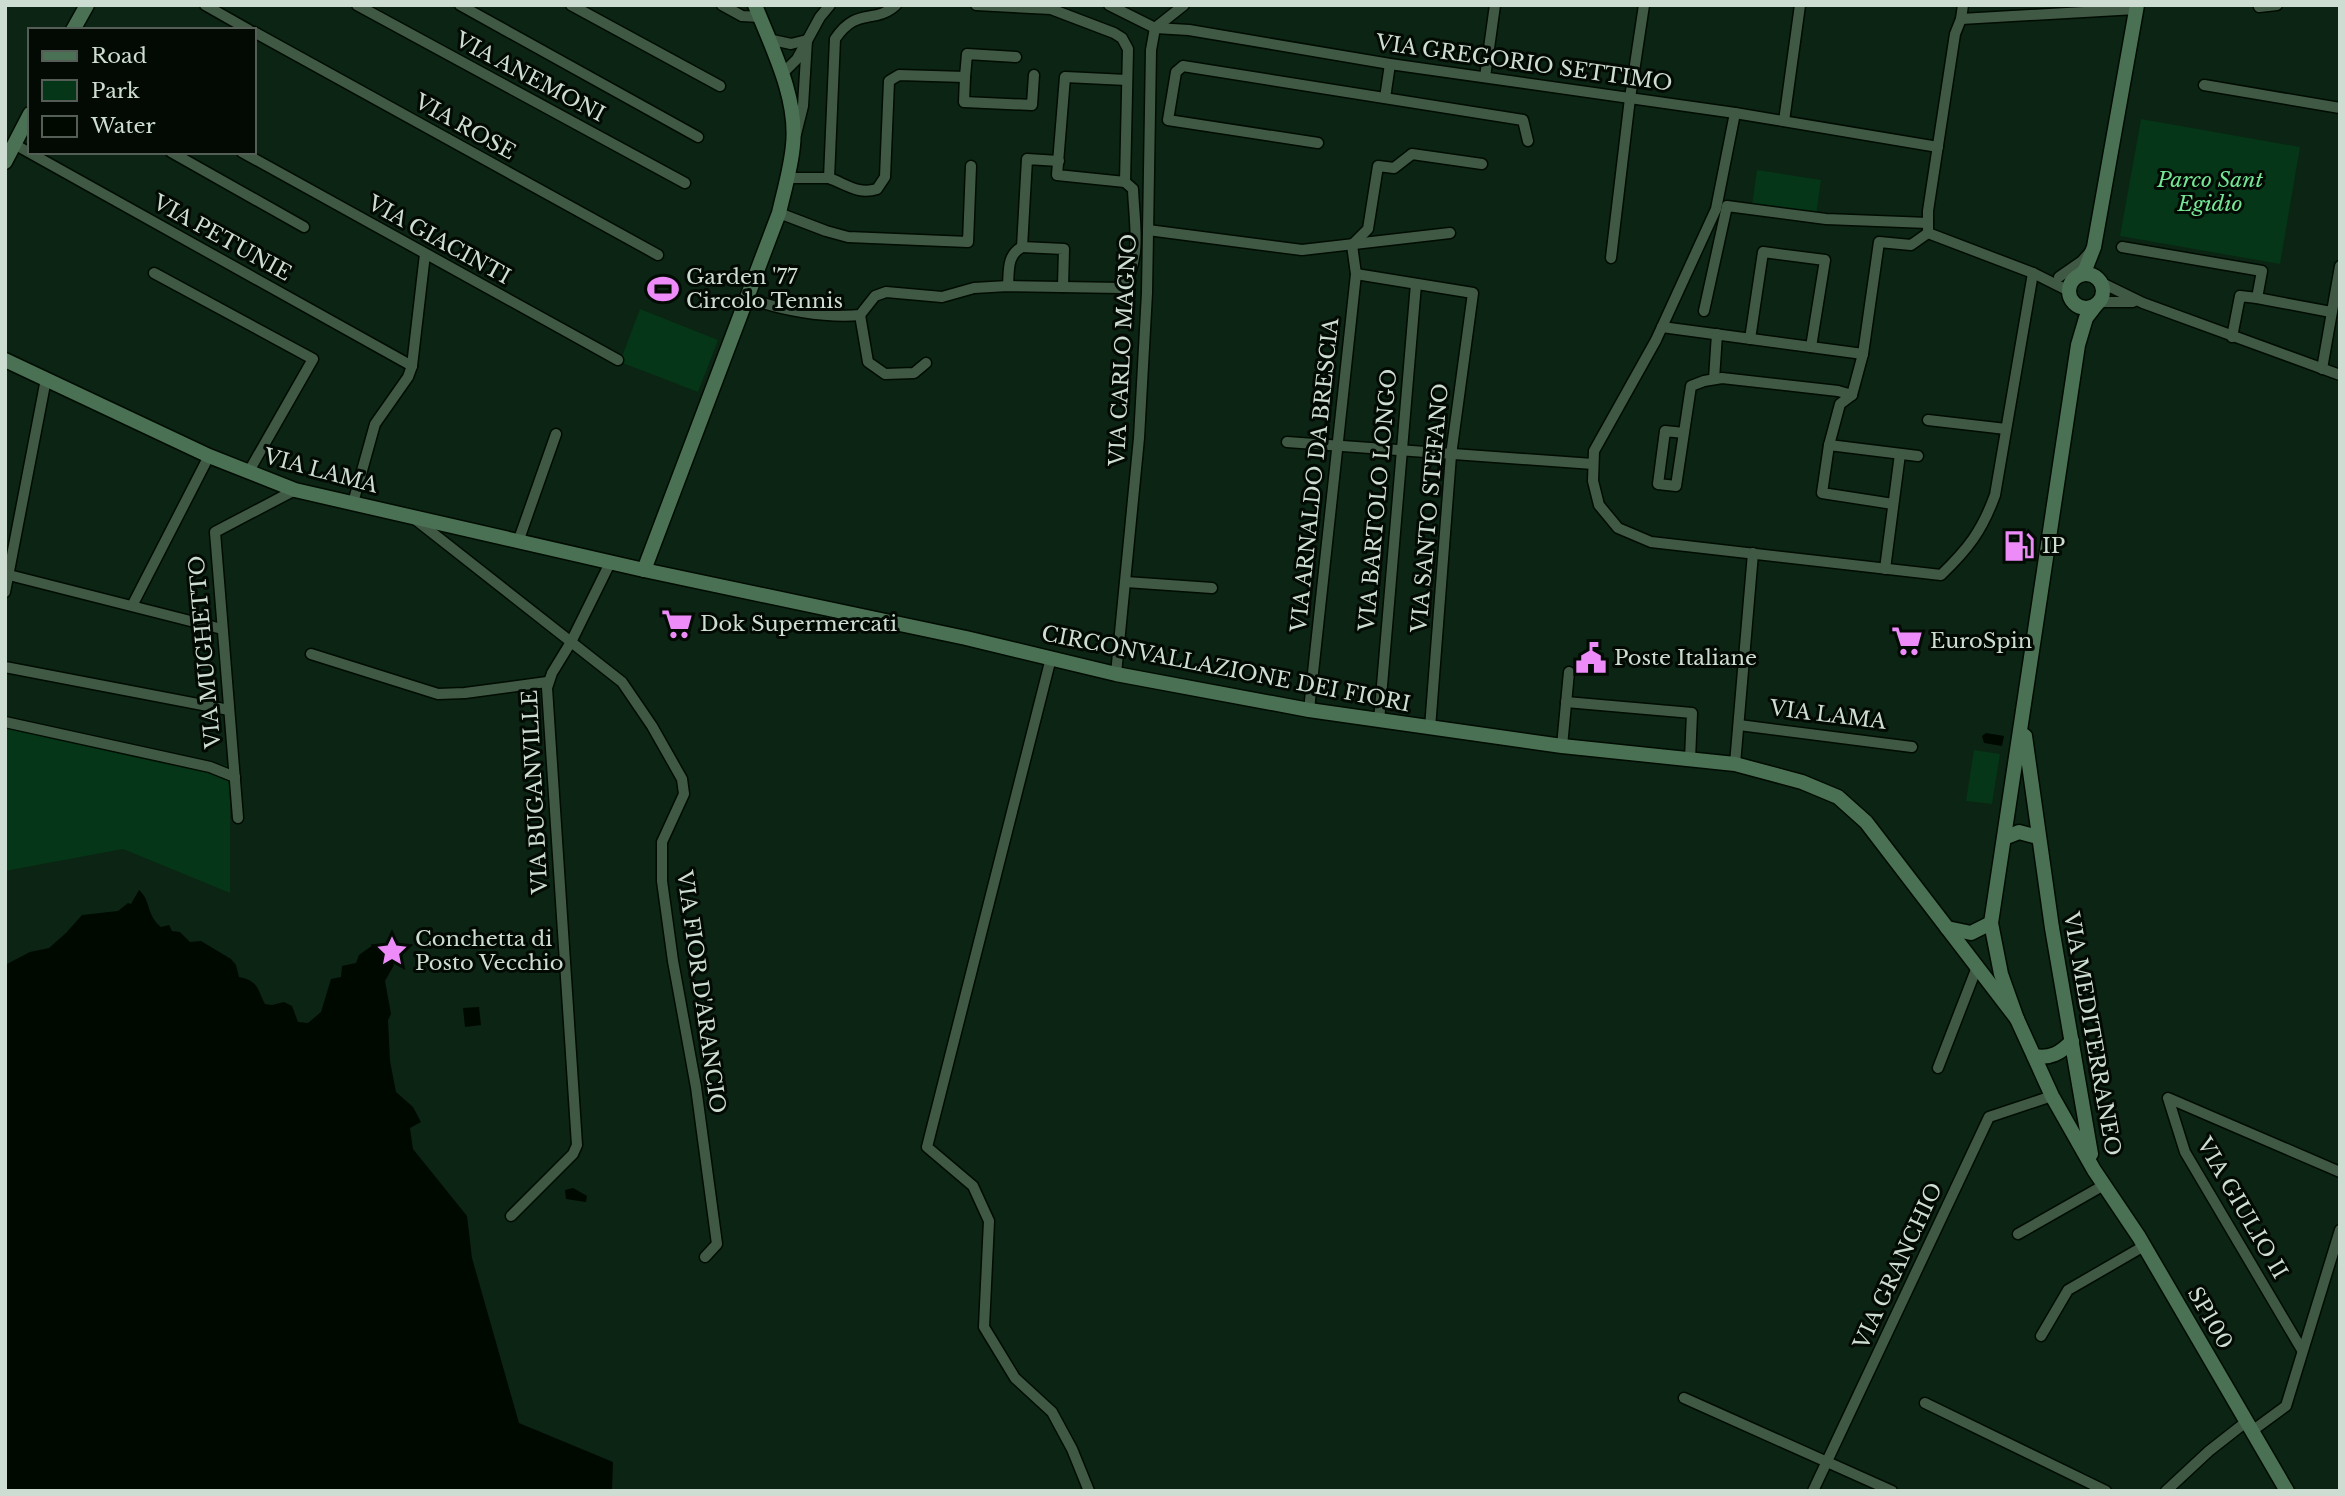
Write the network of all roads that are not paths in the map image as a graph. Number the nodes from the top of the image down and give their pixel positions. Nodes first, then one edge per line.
1 (87, 5) edge
2 (205, 5) edge
3 (357, 5) edge
4 (460, 5) edge
5 (571, 5) edge
6 (722, 5) edge
7 (831, 5) edge
8 (896, 5) edge
9 (976, 5) edge
10 (1109, 5) edge
11 (1184, 5) edge
12 (1495, 5) edge
13 (1644, 5) edge
14 (1800, 5) edge
15 (1962, 5) edge
16 (1992, 5) edge
17 (2260, 5) edge
18 (2277, 5) edge
19 (2137, 7) edge
20 (2110, 8) edge
21 (757, 11) edge
22 (1993, 17) junction
23 (1961, 19) junction
24 (74, 28) edge
25 (245, 28) edge
26 (1155, 28) junction
27 (256, 33) edge
28 (768, 39) junction
29 (807, 40) junction
30 (1016, 57) dead end
31 (1390, 64) junction
32 (782, 74) junction
33 (1034, 75) dead end
34 (965, 77) junction
35 (1485, 77) junction
36 (1127, 80) junction
37 (2204, 85) dead end
38 (720, 86) dead end
39 (1127, 96) junction
40 (1151, 97) junction
41 (1385, 97) junction
42 (1630, 98) junction
43 (2340, 108) edge
44 (1735, 113) junction
45 (28, 118) edge
46 (1150, 118) junction
47 (1168, 120) junction
48 (1784, 121) junction
49 (698, 137) dead end
50 (1528, 141) dead end
51 (794, 142) junction
52 (1318, 142) dead end
53 (14, 144) junction
54 (1938, 147) junction
55 (28, 152) edge
56 (32, 154) edge
57 (175, 154) edge
58 (246, 154) edge
59 (5, 162) edge
60 (1059, 162) junction
61 (1482, 164) dead end
62 (971, 166) dead end
63 (788, 178) junction
64 (829, 178) junction
65 (1125, 182) junction
66 (685, 183) dead end
67 (779, 213) junction
68 (304, 227) dead end
69 (1928, 228) junction
70 (1148, 230) junction
71 (1450, 233) dead end
72 (1352, 245) junction
73 (1022, 247) junction
74 (2094, 247) junction
75 (2122, 247) dead end
76 (1148, 253) junction
77 (425, 254) junction
78 (1134, 254) junction
79 (658, 255) dead end
80 (1611, 258) dead end
81 (2340, 266) edge
82 (153, 273) dead end
83 (2033, 273) junction
84 (1356, 274) junction
85 (2059, 277) junction
86 (2078, 277) junction
87 (2099, 280) junction
88 (1416, 284) junction
89 (1008, 286) junction
90 (1063, 287) junction
91 (746, 297) junction
92 (2073, 298) junction
93 (2258, 298) junction
94 (2097, 303) junction
95 (2143, 303) junction
96 (1704, 311) dead end
97 (2331, 312) junction
98 (860, 315) junction
99 (1662, 327) junction
100 (1717, 334) junction
101 (2232, 337) junction
102 (1750, 339) junction
103 (2078, 345) junction
104 (1811, 347) junction
105 (1863, 354) junction
106 (5, 360) edge
107 (618, 360) dead end
108 (926, 363) dead end
109 (412, 366) junction
110 (2322, 369) junction
111 (2340, 375) edge
112 (46, 379) junction
113 (1714, 379) junction
114 (1852, 395) junction
115 (1928, 420) dead end
116 (2006, 429) junction
117 (556, 433) dead end
118 (1684, 433) junction
119 (1287, 442) dead end
120 (1829, 445) junction
121 (1338, 447) junction
122 (1400, 452) junction
123 (1900, 454) junction
124 (1451, 455) junction
125 (209, 456) junction
126 (1918, 457) dead end
127 (1593, 464) junction
128 (248, 472) junction
129 (295, 490) junction
130 (353, 503) junction
131 (1893, 504) junction
132 (411, 516) junction
133 (518, 542) junction
134 (1754, 553) junction
135 (610, 563) junction
136 (1885, 569) junction
137 (644, 570) junction
138 (9, 575) junction
139 (1126, 582) junction
140 (1212, 588) dead end
141 (5, 592) edge
142 (133, 604) junction
143 (222, 629) junction
144 (571, 642) junction
145 (311, 654) dead end
146 (1051, 658) junction
147 (5, 667) edge
148 (1569, 672) dead end
149 (1116, 674) junction
150 (547, 682) junction
151 (1566, 702) junction
152 (229, 710) junction
153 (1309, 710) junction
154 (2022, 717) junction
155 (1379, 721) junction
156 (5, 722) edge
157 (1739, 725) junction
158 (1430, 728) junction
159 (1562, 746) junction
160 (1912, 747) dead end
161 (1690, 759) junction
162 (1735, 764) junction
163 (235, 777) junction
164 (238, 818) dead end
165 (2038, 837) junction
166 (2004, 838) junction
167 (1991, 923) junction
168 (1947, 928) junction
169 (1976, 967) junction
170 (2017, 1019) junction
171 (2072, 1041) junction
172 (2034, 1056) junction
173 (1938, 1068) dead end
174 (2079, 1084) junction
175 (2052, 1096) junction
176 (2094, 1170) junction
177 (2340, 1172) edge
178 (2104, 1185) junction
179 (511, 1216) dead end
180 (2340, 1230) edge
181 (2018, 1234) dead end
182 (2144, 1246) junction
183 (705, 1257) dead end
184 (2041, 1336) dead end
185 (2302, 1350) junction
186 (1684, 1398) dead end
187 (1925, 1403) dead end
188 (2249, 1426) junction
189 (1827, 1462) junction
190 (2177, 1480) junction
191 (1089, 1491) edge
192 (1813, 1491) edge
193 (1892, 1491) edge
194 (2106, 1491) edge
195 (2166, 1491) edge
196 (2185, 1491) edge
197 (2287, 1491) edge

1 - 24 street
2 - 25 street
3 - 66 street, VIA ANEMONI
4 - 49 street
5 - 38 street
6 - 21 street
7 - 29 street
8 - 64 street
9 - 36 street
10 - 26 street, VIA GREGORIO SETTIMO
11 - 26 street
12 - 35 street
13 - 42 street
14 - 48 street
15 - 23 street
16 - 22 street
17 - 18 street
19 - 20 street
19 - 74 street
20 - 22 street
21 - 28 street
22 - 23 street
23 - 54 street
26 - 31 street, VIA GREGORIO SETTIMO
26 - 40 street, VIA CARLO MAGNO
27 - 79 street, VIA ROSE
28 - 29 street
28 - 32 street
29 - 32 street
29 - 51 street
30 - 34 street
31 - 35 street, VIA GREGORIO SETTIMO
31 - 41 street
32 - 51 street
33 - 34 street
34 - 64 street
35 - 42 street, VIA GREGORIO SETTIMO
36 - 39 street
36 - 60 street
37 - 43 street
39 - 40 street
39 - 65 street
40 - 46 street, VIA CARLO MAGNO
41 - 47 street
41 - 50 street
42 - 44 street, VIA GREGORIO SETTIMO
42 - 80 street
44 - 48 street, VIA GREGORIO SETTIMO
44 - 99 street
45 - 53 street
46 - 47 street
46 - 70 street, VIA CARLO MAGNO
47 - 52 street
48 - 54 street, VIA GREGORIO SETTIMO
51 - 63 street
53 - 55 street, VIA PETUNIE
53 - 59 street
54 - 69 street
56 - 109 street, VIA PETUNIE
57 - 68 street
58 - 77 street, VIA GIACINTI
60 - 65 street
60 - 73 street
61 - 72 street
62 - 67 street
63 - 64 street
63 - 67 street
65 - 78 street
67 - 91 street
69 - 83 street
69 - 96 street
69 - 105 street
70 - 72 street
70 - 76 street, VIA CARLO MAGNO
71 - 72 street
72 - 84 street, VIA ARNALDO DA BRESCIA
73 - 89 street
73 - 90 street
74 - 85 street
74 - 86 street
74 - 87 street
75 - 93 street
76 - 78 street
76 - 139 street, VIA CARLO MAGNO
77 - 107 street, VIA GIACINTI
77 - 109 street
78 - 90 street
81 - 97 street
82 - 128 street
83 - 85 street
83 - 92 street
83 - 116 street
84 - 88 street
84 - 121 street, VIA ARNALDO DA BRESCIA
85 - 86 street
86 - 87 street
86 - 92 street
87 - 94 street
87 - 95 street
88 - 122 street, VIA BARTOLO LONGO
88 - 124 street, VIA SANTO STEFANO
89 - 90 street
89 - 98 street
91 - 98 street
91 - 137 street
92 - 94 street
92 - 103 street
93 - 97 street
93 - 101 street
94 - 95 street
94 - 103 street
95 - 101 street
97 - 110 street
98 - 108 street
99 - 100 street
99 - 127 street
100 - 102 street
100 - 113 street
101 - 110 street
102 - 104 street
102 - 104 street
103 - 154 street
104 - 105 street
105 - 114 street
106 - 112 street, VIA LAMA
109 - 130 street
110 - 111 street
112 - 125 street, VIA LAMA
112 - 138 street
113 - 114 street
113 - 118 street
114 - 120 street
115 - 116 street
116 - 136 street
117 - 133 street
118 - 118 street
119 - 121 street
120 - 123 street
120 - 131 street
121 - 122 street
121 - 153 street, VIA ARNALDO DA BRESCIA
122 - 124 street
122 - 155 street, VIA BARTOLO LONGO
123 - 126 street
123 - 131 street
124 - 127 street
124 - 158 street, VIA SANTO STEFANO
125 - 128 street, VIA LAMA
125 - 142 street
127 - 134 street
128 - 129 street, VIA LAMA
129 - 130 street, VIA LAMA
129 - 143 street, VIA MUGHETTO
130 - 132 street, VIA LAMA
131 - 136 street
132 - 133 street, VIA LAMA
132 - 144 street, VIA FIOR D'ARANCIO
133 - 135 street, VIA LAMA
134 - 136 street
134 - 157 street
135 - 137 street, VIA LAMA
135 - 144 street, VIA BUGANVILLE
137 - 146 street, CIRCONVALLAZIONE DEI FIORI
138 - 141 street
138 - 142 street
139 - 140 street
139 - 149 street, VIA CARLO MAGNO
142 - 143 street
143 - 152 street, VIA MUGHETTO
144 - 150 street, VIA BUGANVILLE
144 - 183 street, VIA FIOR D'ARANCIO
145 - 150 street
146 - 149 street, CIRCONVALLAZIONE DEI FIORI
146 - 191 street
147 - 152 street
148 - 151 street
149 - 153 street, CIRCONVALLAZIONE DEI FIORI
150 - 179 street, VIA BUGANVILLE
151 - 159 street
151 - 161 street
152 - 163 street, VIA MUGHETTO
153 - 155 street, CIRCONVALLAZIONE DEI FIORI
154 - 165 street, VIA MEDITERRANEO
154 - 166 street, VIA MEDITERRANEO
155 - 158 street, CIRCONVALLAZIONE DEI FIORI
156 - 163 street
157 - 160 street, VIA LAMA
157 - 162 street
158 - 159 street, CIRCONVALLAZIONE DEI FIORI
159 - 161 street, CIRCONVALLAZIONE DEI FIORI
161 - 162 street, CIRCONVALLAZIONE DEI FIORI
162 - 168 street, CIRCONVALLAZIONE DEI FIORI
163 - 164 street, VIA MUGHETTO
165 - 166 street
165 - 171 street, VIA MEDITERRANEO
166 - 167 street, VIA MEDITERRANEO
167 - 168 street
167 - 170 street, VIA MEDITERRANEO
168 - 169 street, CIRCONVALLAZIONE DEI FIORI
169 - 170 street, CIRCONVALLAZIONE DEI FIORI
169 - 173 street
170 - 172 street, VIA MEDITERRANEO
171 - 172 street
171 - 174 street, VIA MEDITERRANEO
172 - 175 street, VIA MEDITERRANEO
174 - 175 street
174 - 176 street, VIA MEDITERRANEO
175 - 176 street, VIA MEDITERRANEO
175 - 189 street, VIA GRANCHIO
176 - 178 street, SP100 / SP100
177 - 185 street, VIA GIULIO II
178 - 181 street
178 - 182 street, SP100 / SP100
180 - 185 street
182 - 184 street
182 - 188 street, SP100 / SP100
185 - 188 street
186 - 189 street
187 - 194 street
188 - 190 street
188 - 197 street, SP100 / SP100
189 - 192 street, VIA GRANCHIO
189 - 193 street
190 - 195 street
190 - 196 street

